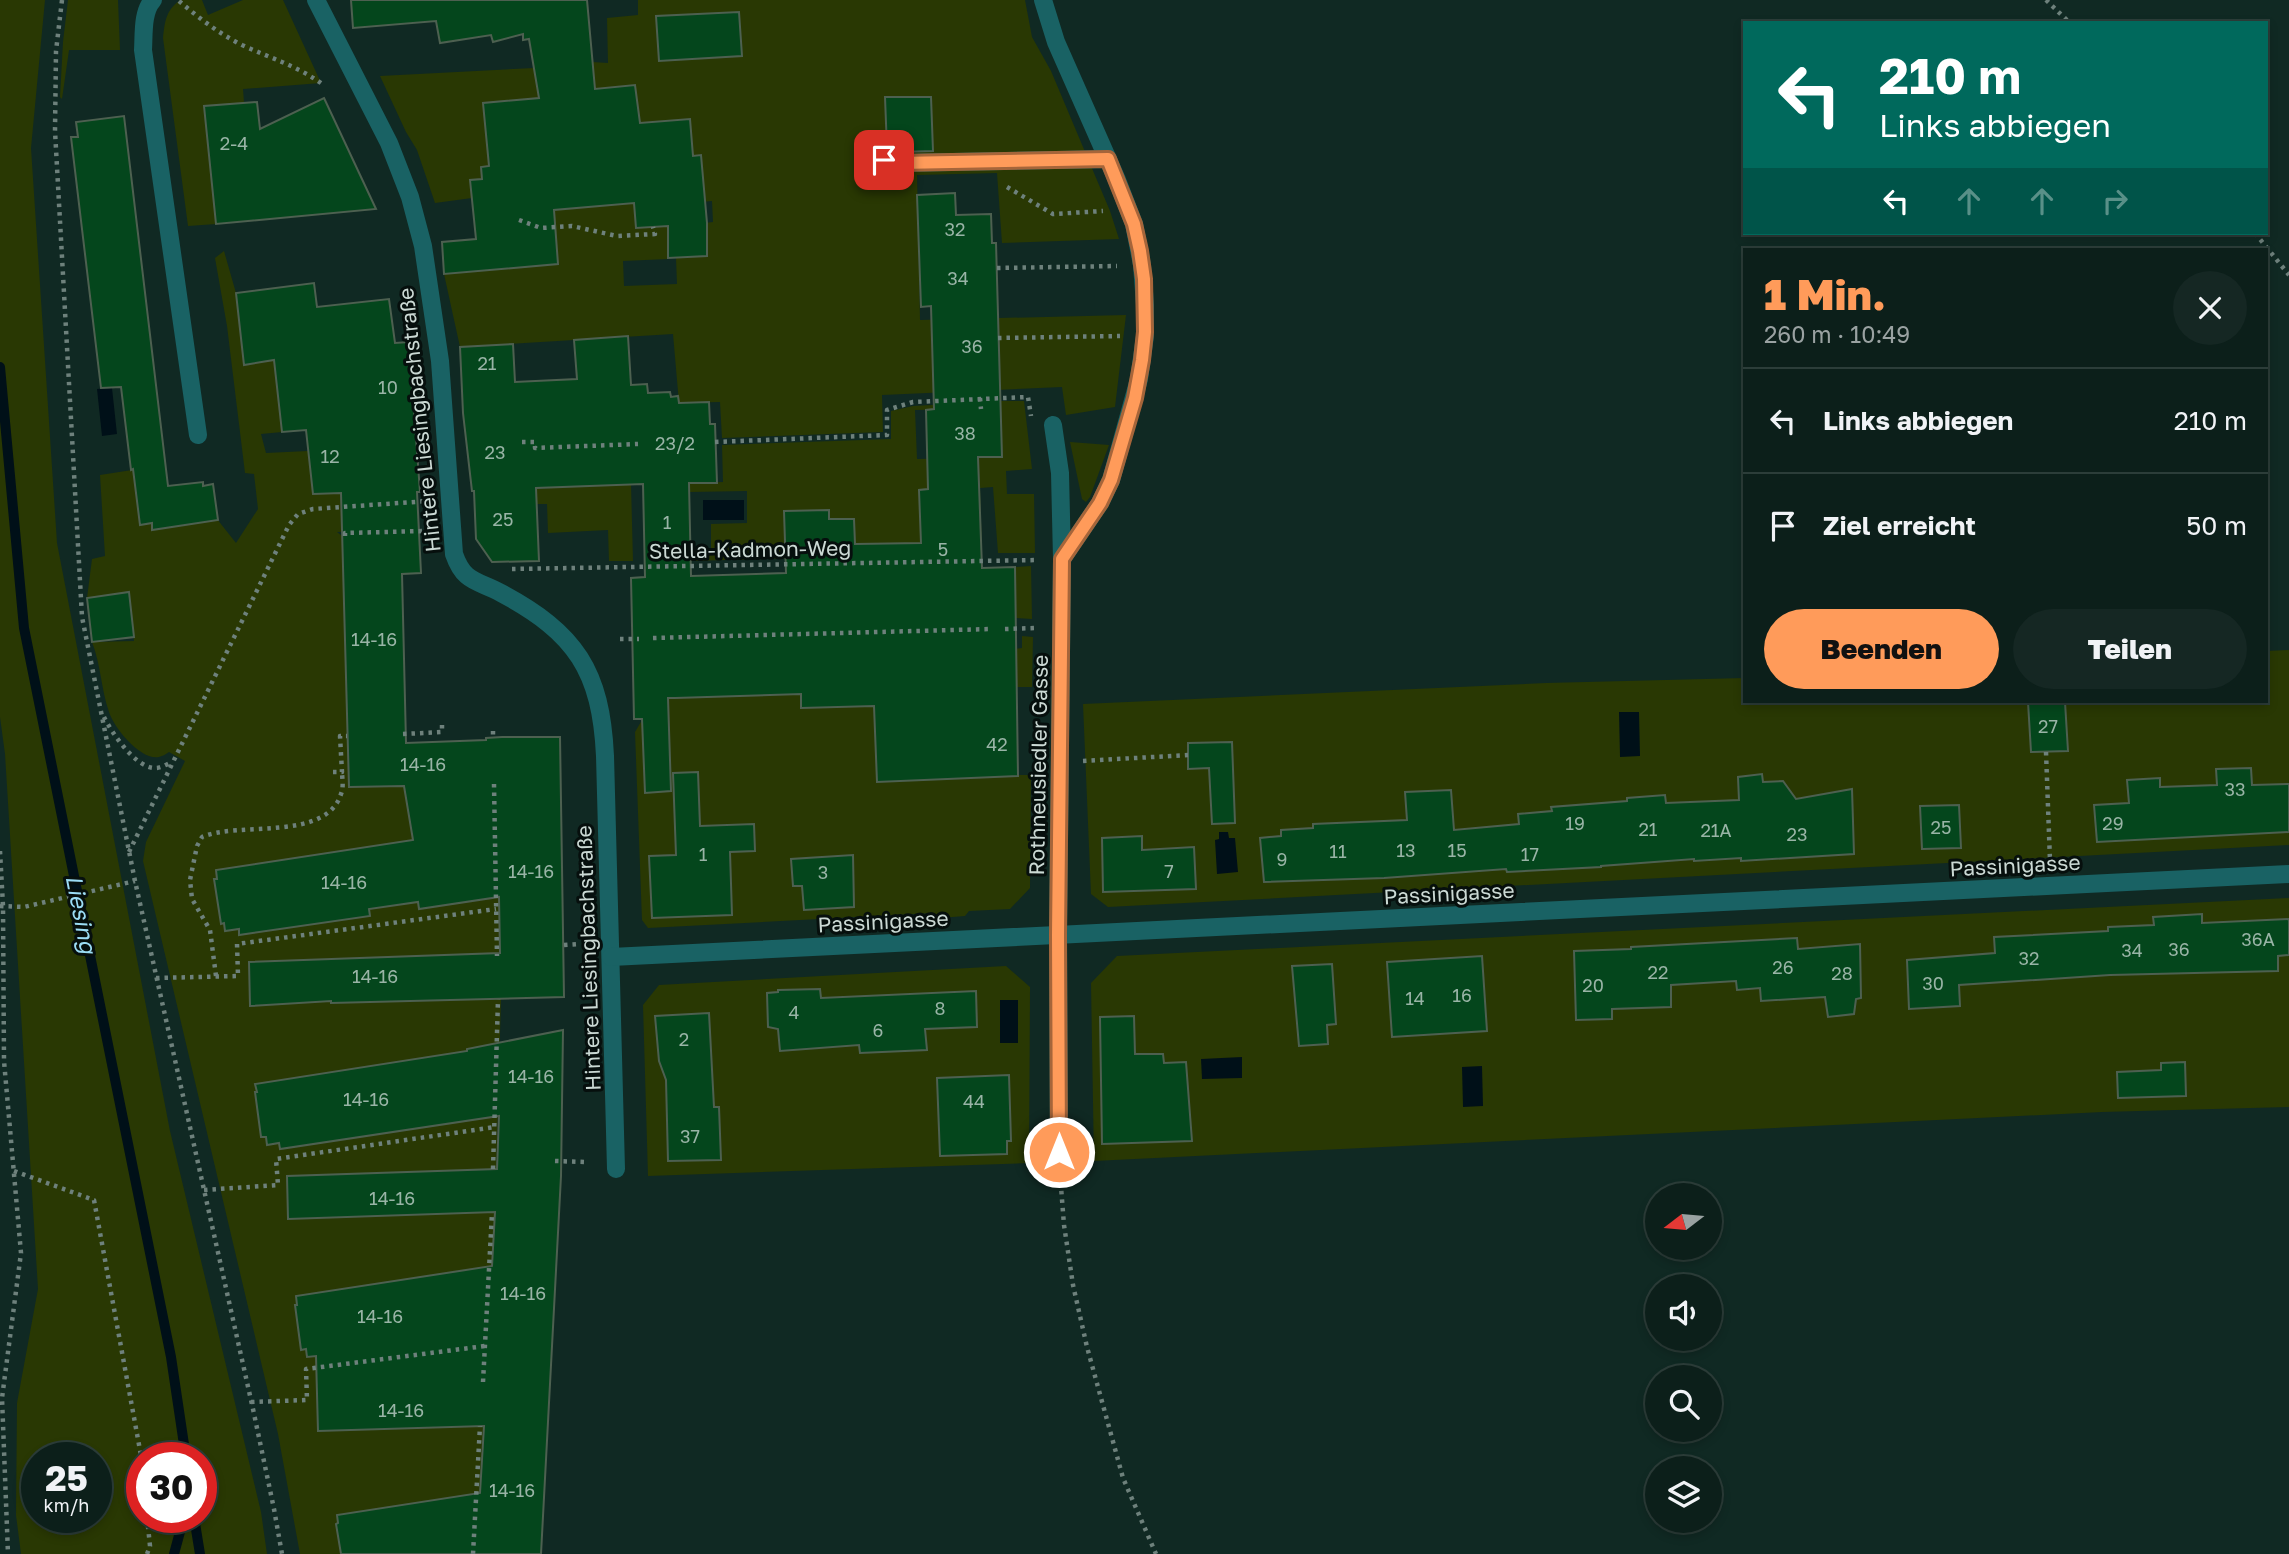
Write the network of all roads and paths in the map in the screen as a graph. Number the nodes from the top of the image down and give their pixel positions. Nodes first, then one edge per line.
1 (62, 0) edge
2 (153, 0) edge
3 (316, 0) edge
4 (1043, 0) edge
5 (2046, 0) edge
6 (179, 1) edge
7 (2068, 21) edge
8 (321, 83) dead end
9 (1108, 159) junction
10 (884, 160) dead end
11 (1002, 185) dead end
12 (1128, 210) junction
13 (519, 220) dead end
14 (653, 227) dead end
15 (2268, 249) edge
16 (1142, 265) junction
17 (997, 268) dead end
18 (2289, 275) edge
19 (1144, 336) junction
20 (998, 338) dead end
21 (981, 398) junction
22 (981, 409) dead end
23 (1052, 425) joint
24 (198, 435) dead end
25 (522, 442) dead end
26 (715, 442) dead end
27 (638, 444) dead end
28 (450, 500) junction
29 (424, 531) dead end
30 (345, 536) dead end
31 (1062, 559) junction
32 (1039, 561) dead end
33 (502, 569) dead end
34 (1035, 628) dead end
35 (990, 629) dead end
36 (1005, 629) dead end
37 (653, 638) dead end
38 (620, 639) dead end
39 (639, 639) dead end
40 (101, 711) junction
41 (442, 719) dead end
42 (493, 731) dead end
43 (402, 734) dead end
44 (347, 736) dead end
45 (494, 738) dead end
46 (2046, 752) dead end
47 (1188, 755) dead end
48 (173, 762) junction
49 (1061, 763) junction
50 (333, 772) dead end
51 (342, 772) junction
52 (494, 783) dead end
53 (0, 851) edge
54 (129, 853) junction
55 (2289, 874) edge
56 (135, 881) junction
57 (2051, 886) junction
58 (2, 906) edge
59 (496, 909) junction
60 (1058, 935) junction
61 (579, 944) dead end
62 (564, 945) dead end
63 (497, 956) dead end
64 (611, 957) junction
65 (216, 976) junction
66 (156, 978) junction
67 (498, 999) dead end
68 (495, 1127) junction
69 (1059, 1152) joint
70 (555, 1161) dead end
71 (585, 1162) dead end
72 (493, 1169) dead end
73 (615, 1169) dead end
74 (14, 1171) junction
75 (204, 1190) junction
76 (492, 1213) dead end
77 (485, 1346) junction
78 (483, 1382) dead end
79 (251, 1402) junction
80 (480, 1426) dead end
81 (139, 1442) edge
82 (149, 1533) edge
83 (8, 1554) edge
84 (147, 1554) edge
85 (282, 1554) edge
86 (473, 1554) edge
87 (1156, 1554) edge

1 - 40 path
2 - 24 street
3 - 28 street, Hintere Liesingbachstraße
4 - 9 street
5 - 7 path
6 - 8 path
9 - 10 street
9 - 12 street
11 - 12 path
12 - 16 street
13 - 14 path
15 - 18 path
16 - 17 path
16 - 19 street
19 - 20 path
19 - 31 street
21 - 22 path
21 - 23 path
21 - 26 path
23 - 31 street, Rothneusiedler Gasse
25 - 27 path
28 - 48 path
28 - 64 street, Hintere Liesingbachstraße
29 - 30 path
31 - 49 street, Rothneusiedler Gasse
32 - 33 path, Stella-Kadmon-Weg
34 - 36 path
35 - 37 path
38 - 39 path
40 - 48 path
40 - 54 path
41 - 43 path
42 - 45 path
44 - 51 path
46 - 57 path
47 - 49 path
48 - 54 path
49 - 60 street, Rothneusiedler Gasse
50 - 51 path
51 - 65 path
52 - 59 path
53 - 58 path
54 - 56 path
55 - 57 street, Passinigasse
56 - 58 path
56 - 66 path
57 - 60 street, Passinigasse
58 - 74 path
59 - 63 path
59 - 65 path
60 - 64 street, Passinigasse
60 - 69 street, Rothneusiedler Gasse
61 - 62 path
64 - 73 street, Hintere Liesingbachstraße
65 - 66 path
66 - 75 path
67 - 68 path
68 - 72 path
68 - 75 path
69 - 87 path
70 - 71 path
74 - 81 path
74 - 83 path
75 - 79 path
76 - 77 path
77 - 78 path
77 - 79 path
79 - 85 path
80 - 86 path
82 - 84 path

